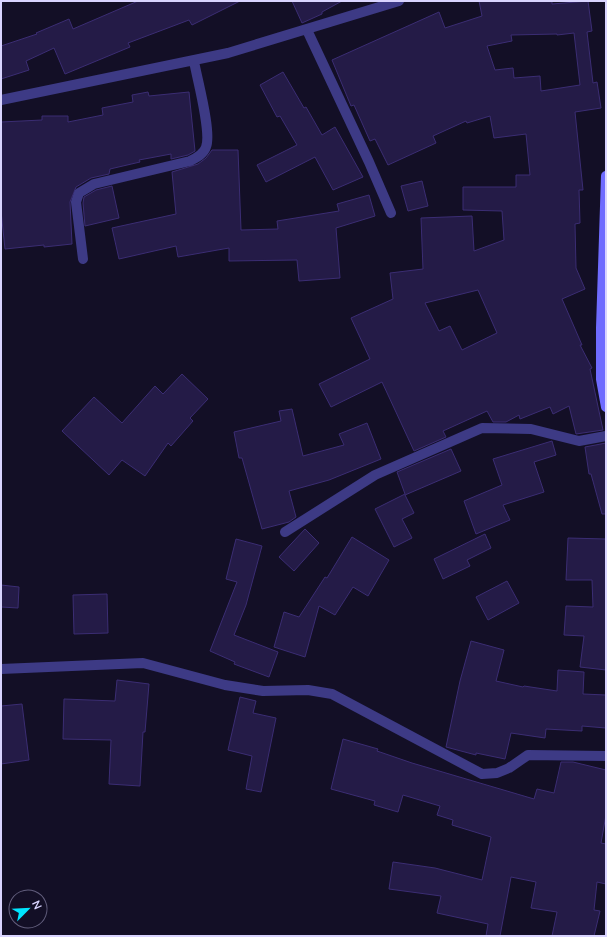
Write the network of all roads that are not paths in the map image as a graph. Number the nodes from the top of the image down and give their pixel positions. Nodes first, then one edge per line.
1 (399, 1) edge
2 (307, 30) junction
3 (194, 61) junction
4 (1, 100) edge
5 (606, 176) edge
6 (391, 214) dead end
7 (83, 259) dead end
8 (606, 407) edge
9 (606, 436) edge
10 (285, 532) dead end
11 (1, 669) edge
12 (606, 756) edge

1 - 2 street
2 - 3 street
2 - 6 street
3 - 4 street
3 - 7 street
5 - 8 street
9 - 10 street
11 - 12 street

